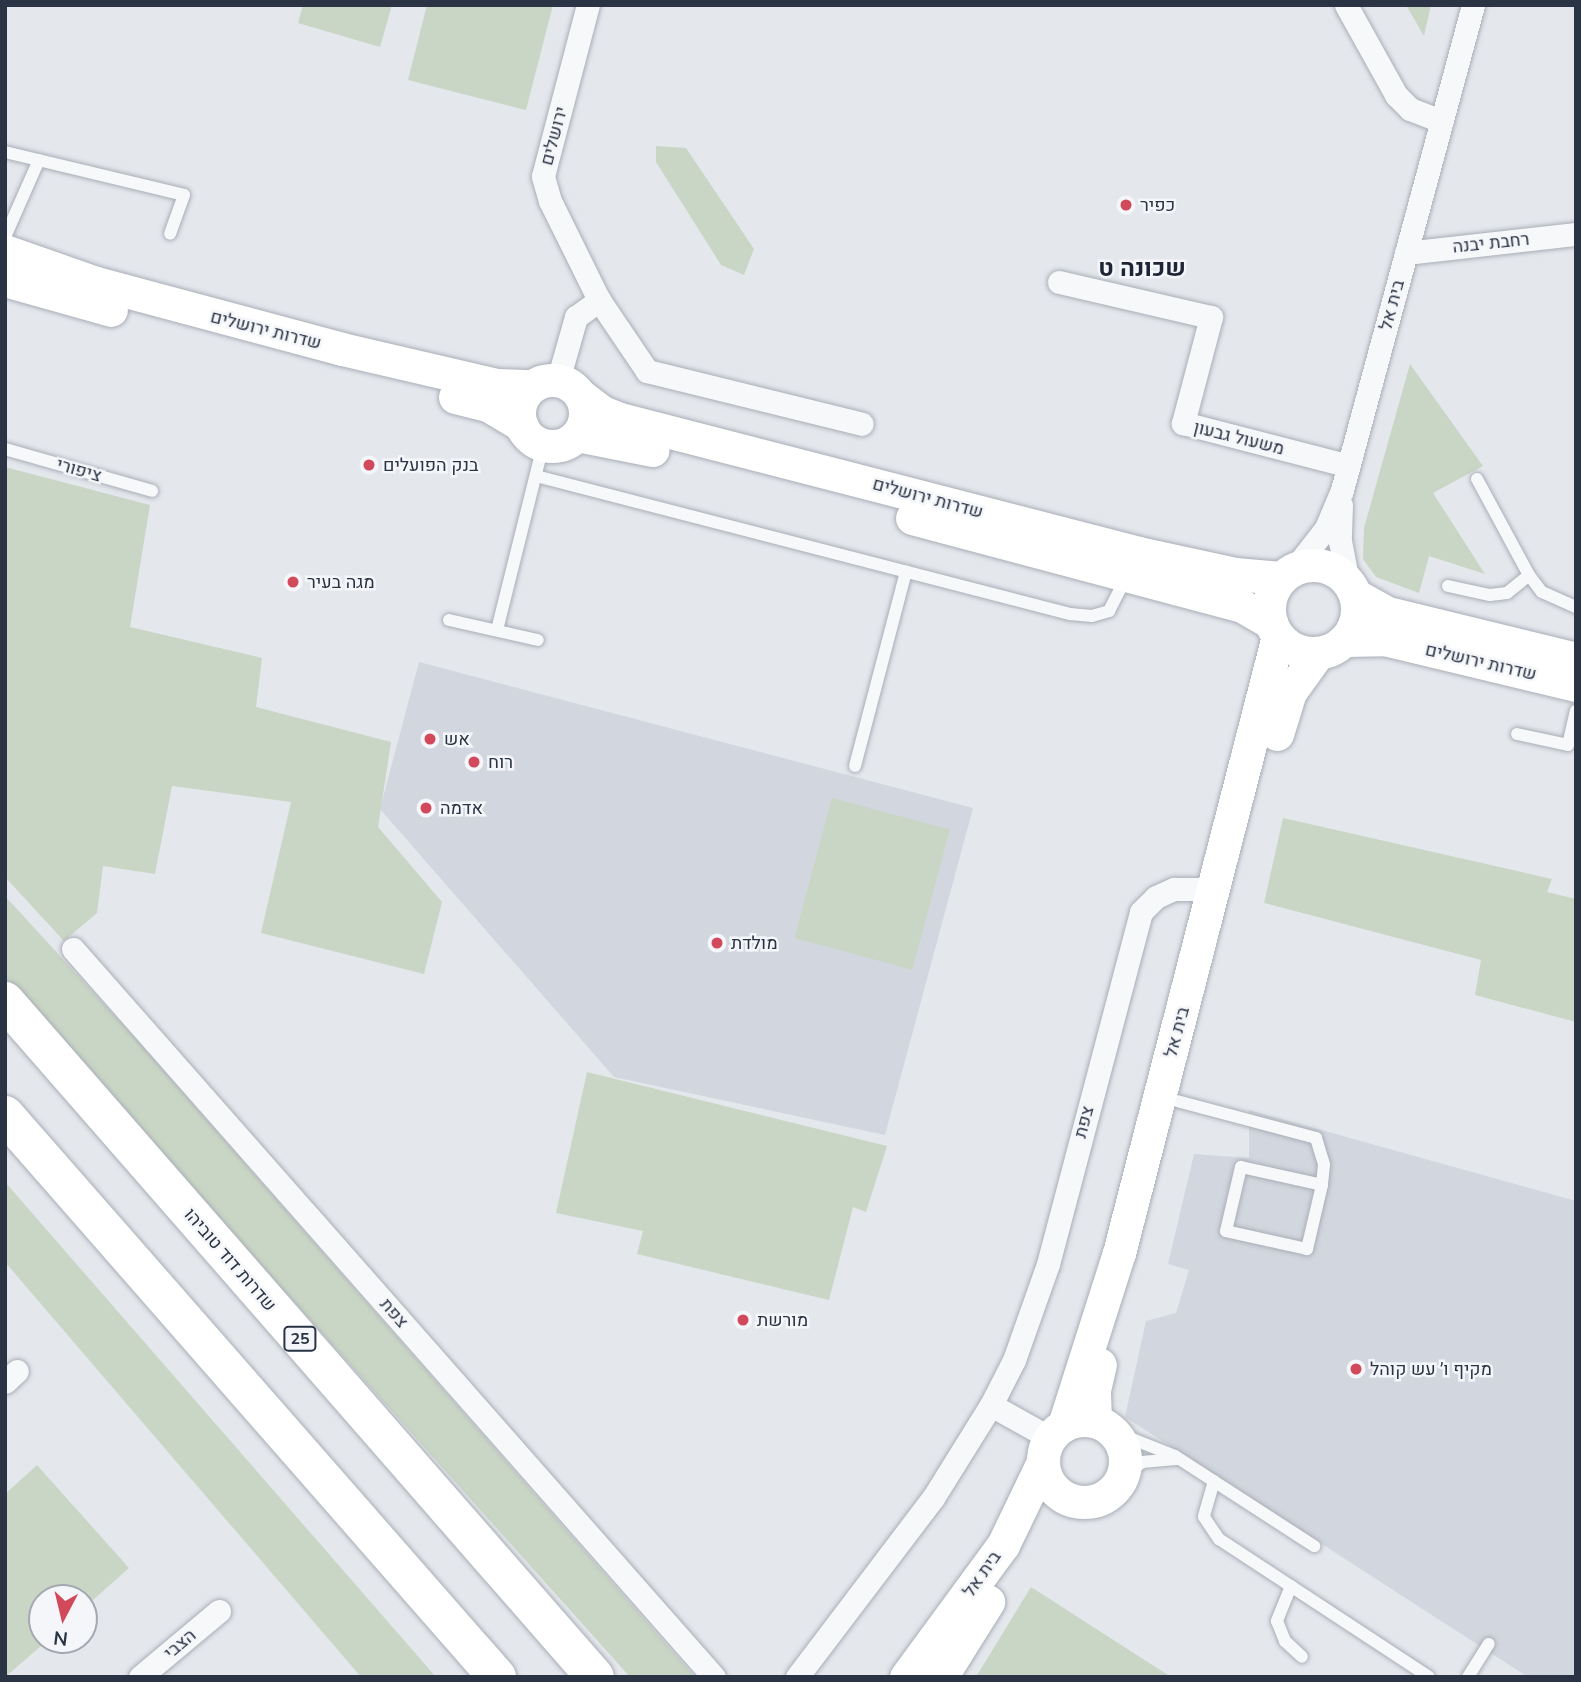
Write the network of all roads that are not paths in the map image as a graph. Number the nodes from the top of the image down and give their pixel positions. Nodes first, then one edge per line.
1 (589, 5) edge
2 (1346, 5) edge
3 (1473, 5) edge
4 (1442, 121) junction
5 (5, 152) edge
6 (39, 160) junction
7 (170, 234) dead end
8 (1576, 234) edge
9 (5, 237) edge
10 (5, 251) edge
11 (1406, 253) junction
12 (5, 281) edge
13 (1059, 282) dead end
14 (599, 300) junction
15 (557, 387) junction
16 (862, 424) dead end
17 (532, 435) junction
18 (577, 435) junction
19 (5, 449) edge
20 (1349, 466) junction
21 (536, 477) junction
22 (1477, 479) dead end
23 (1342, 490) junction
24 (152, 491) dead end
25 (906, 572) junction
26 (1128, 574) junction
27 (1288, 574) junction
28 (1529, 575) junction
29 (1448, 586) dead end
30 (1352, 588) junction
31 (1576, 607) edge
32 (449, 620) dead end
33 (1275, 629) junction
34 (497, 630) junction
35 (538, 640) dead end
36 (1331, 647) junction
37 (1576, 659) edge
38 (1576, 685) edge
39 (1576, 711) edge
40 (1517, 734) dead end
41 (855, 766) dead end
42 (1214, 889) junction
43 (73, 949) dead end
44 (5, 1001) edge
45 (1177, 1101) junction
46 (5, 1115) edge
47 (1322, 1185) junction
48 (991, 1405) junction
49 (1073, 1435) junction
50 (1183, 1461) junction
51 (1121, 1478) junction
52 (1214, 1481) junction
53 (1079, 1501) junction
54 (1314, 1546) dead end
55 (1291, 1586) junction
56 (219, 1611) dead end
57 (1489, 1644) dead end
58 (1301, 1657) dead end
59 (141, 1677) edge
60 (497, 1677) edge
61 (595, 1677) edge
62 (714, 1677) edge
63 (797, 1677) edge
64 (906, 1677) edge
65 (941, 1677) edge
66 (1429, 1677) edge
67 (1468, 1677) edge

1 - 14 street, ירושלים
2 - 4 street
3 - 4 street, בית אל
4 - 11 street, בית אל
5 - 6 lane
6 - 7 lane
6 - 9 lane
8 - 11 street, רחבת יבנה
10 - 15 street, שדרות ירושלים
11 - 20 street, בית אל
12 - 17 street, שדרות ירושלים
13 - 20 street, משעול גבעון
14 - 15 street
14 - 16 street, ירושלים
15 - 17 street
15 - 18 street
15 - 27 street, שדרות ירושלים
17 - 18 street
17 - 21 lane
18 - 26 street, שדרות ירושלים
19 - 24 lane, ציפורי
20 - 23 street, בית אל
21 - 25 lane
21 - 34 lane
22 - 28 lane
23 - 27 street, בית אל
23 - 30 street, בית אל
25 - 26 lane
25 - 41 lane
26 - 33 street, שדרות ירושלים
27 - 30 street
27 - 33 street
28 - 29 lane
28 - 31 lane
30 - 36 street
30 - 37 street, שדרות ירושלים
32 - 34 lane
33 - 36 street
33 - 42 street, בית אל
34 - 35 lane
36 - 38 street, שדרות ירושלים
36 - 45 street, בית אל
39 - 40 lane
42 - 48 street, צפת
42 - 49 street, בית אל
43 - 62 street, צפת
44 - 61 highway, שדרות דוד טוביהו / 25
45 - 47 lane
45 - 49 street, בית אל
46 - 60 highway
47 - 47 lane
48 - 49 street
48 - 63 street, צפת
49 - 50 lane
49 - 51 street
49 - 53 street
49 - 64 street, בית אל
50 - 51 lane
50 - 52 lane
51 - 53 street, בית אל
52 - 54 lane
52 - 55 lane
53 - 65 street, בית אל
55 - 58 lane
55 - 66 lane
56 - 59 street, הצבי
57 - 67 lane

